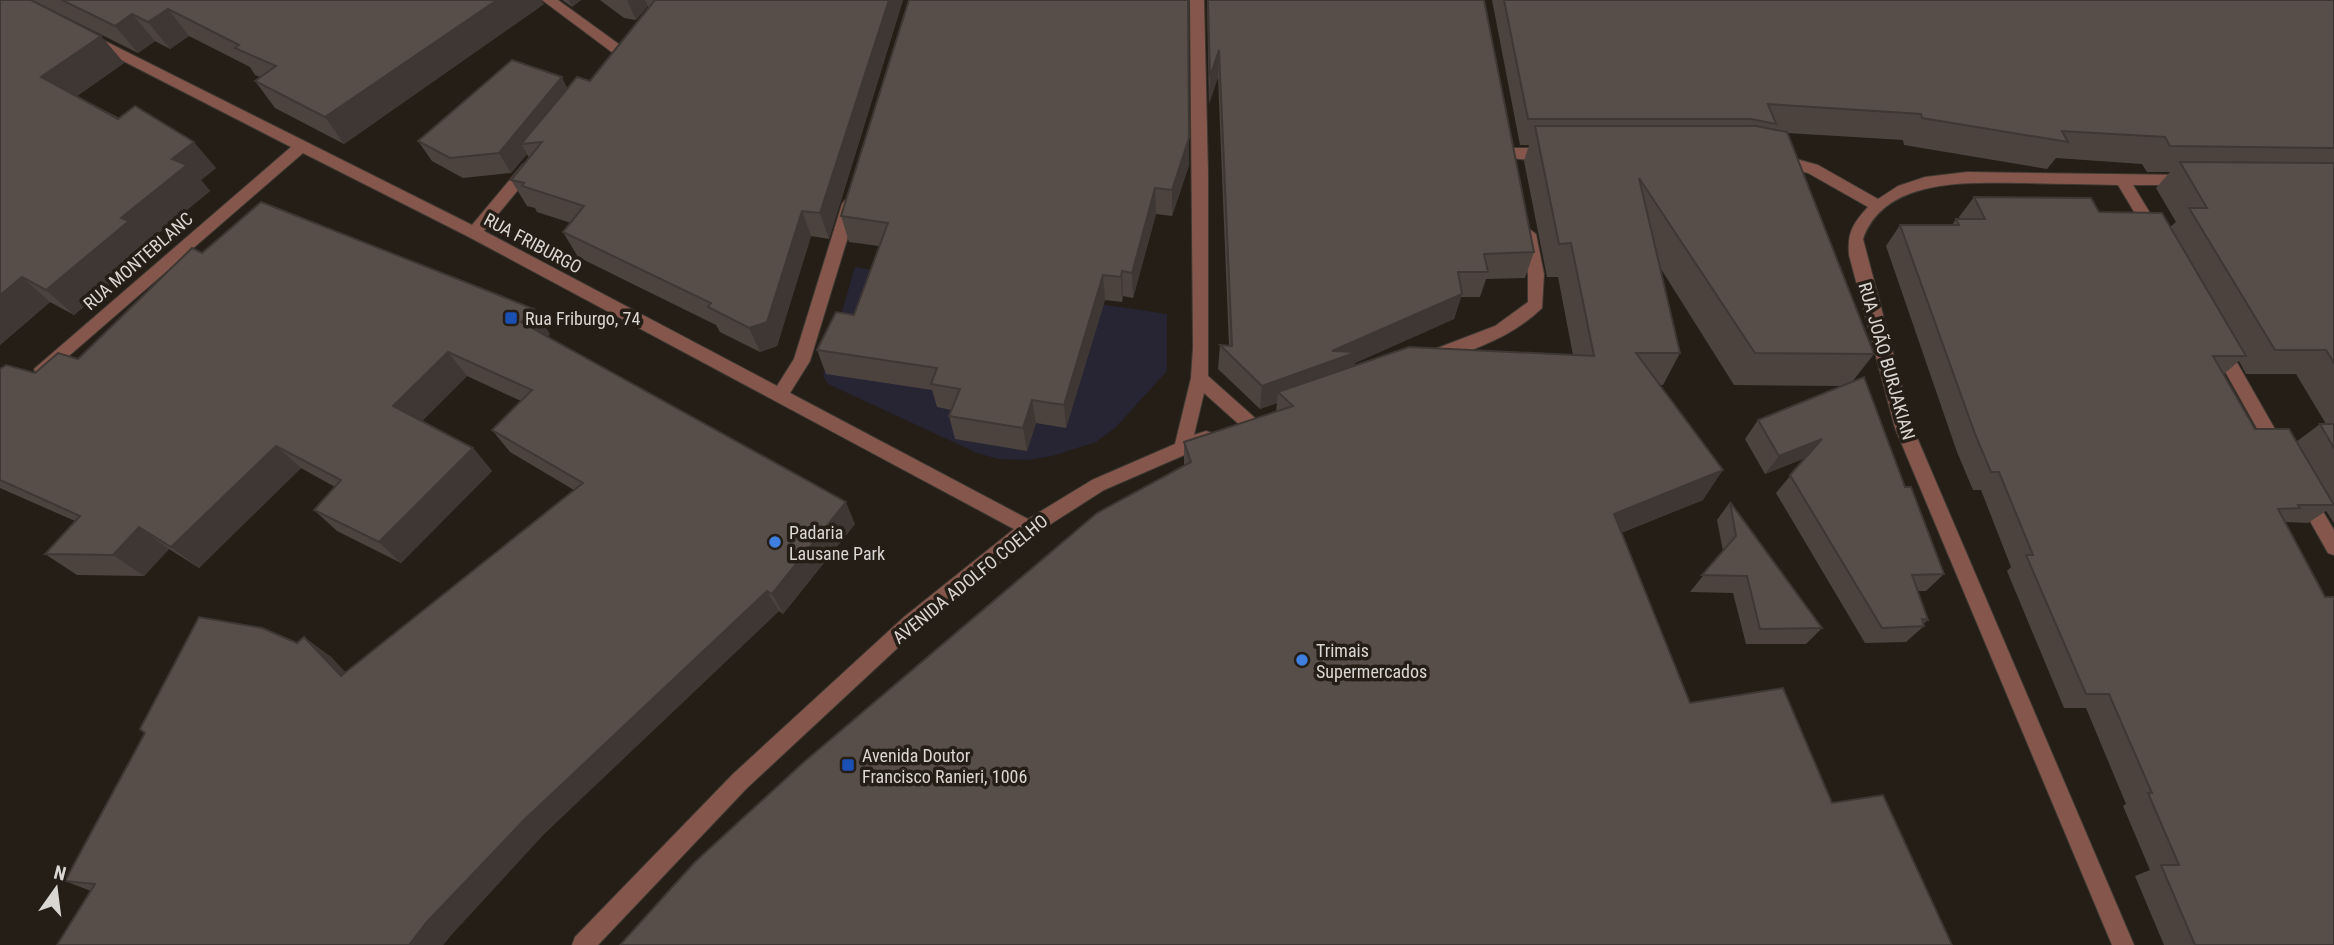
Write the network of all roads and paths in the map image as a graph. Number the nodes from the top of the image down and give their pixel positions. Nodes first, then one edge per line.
1 (549, 0) edge
2 (1197, 0) edge
3 (75, 30) edge
4 (622, 53) edge
5 (302, 146) junction
6 (1565, 153) edge
7 (1511, 154) edge
8 (1757, 155) edge
9 (538, 156) edge
10 (2123, 180) junction
11 (2202, 181) edge
12 (855, 187) edge
13 (1878, 206) junction
14 (1525, 220) edge
15 (474, 233) junction
16 (2164, 251) edge
17 (2211, 334) edge
18 (1415, 363) edge
19 (1199, 377) junction
20 (31, 379) edge
21 (780, 395) junction
22 (1183, 446) junction
23 (2286, 464) edge
24 (2300, 488) edge
25 (1029, 528) junction
26 (2334, 547) edge
27 (583, 945) edge
28 (2123, 945) edge

1 - 4 street
2 - 19 street
3 - 5 street, RUA FRIBURGO
5 - 15 street, RUA FRIBURGO
5 - 20 street, RUA MONTEBLANC
6 - 7 street
8 - 13 street
9 - 15 street
10 - 11 street, RUA JOÃO BURJAKIAN
10 - 13 street, RUA JOÃO BURJAKIAN
10 - 16 street
12 - 21 street
13 - 28 street, RUA JOÃO BURJAKIAN
14 - 18 street
15 - 21 street, RUA FRIBURGO
17 - 23 street
19 - 22 street
19 - 22 street, AVENIDA ADOLFO COELHO
21 - 25 street, RUA FRIBURGO
22 - 25 street, AVENIDA ADOLFO COELHO
24 - 26 street
25 - 27 street, AVENIDA ADOLFO COELHO

